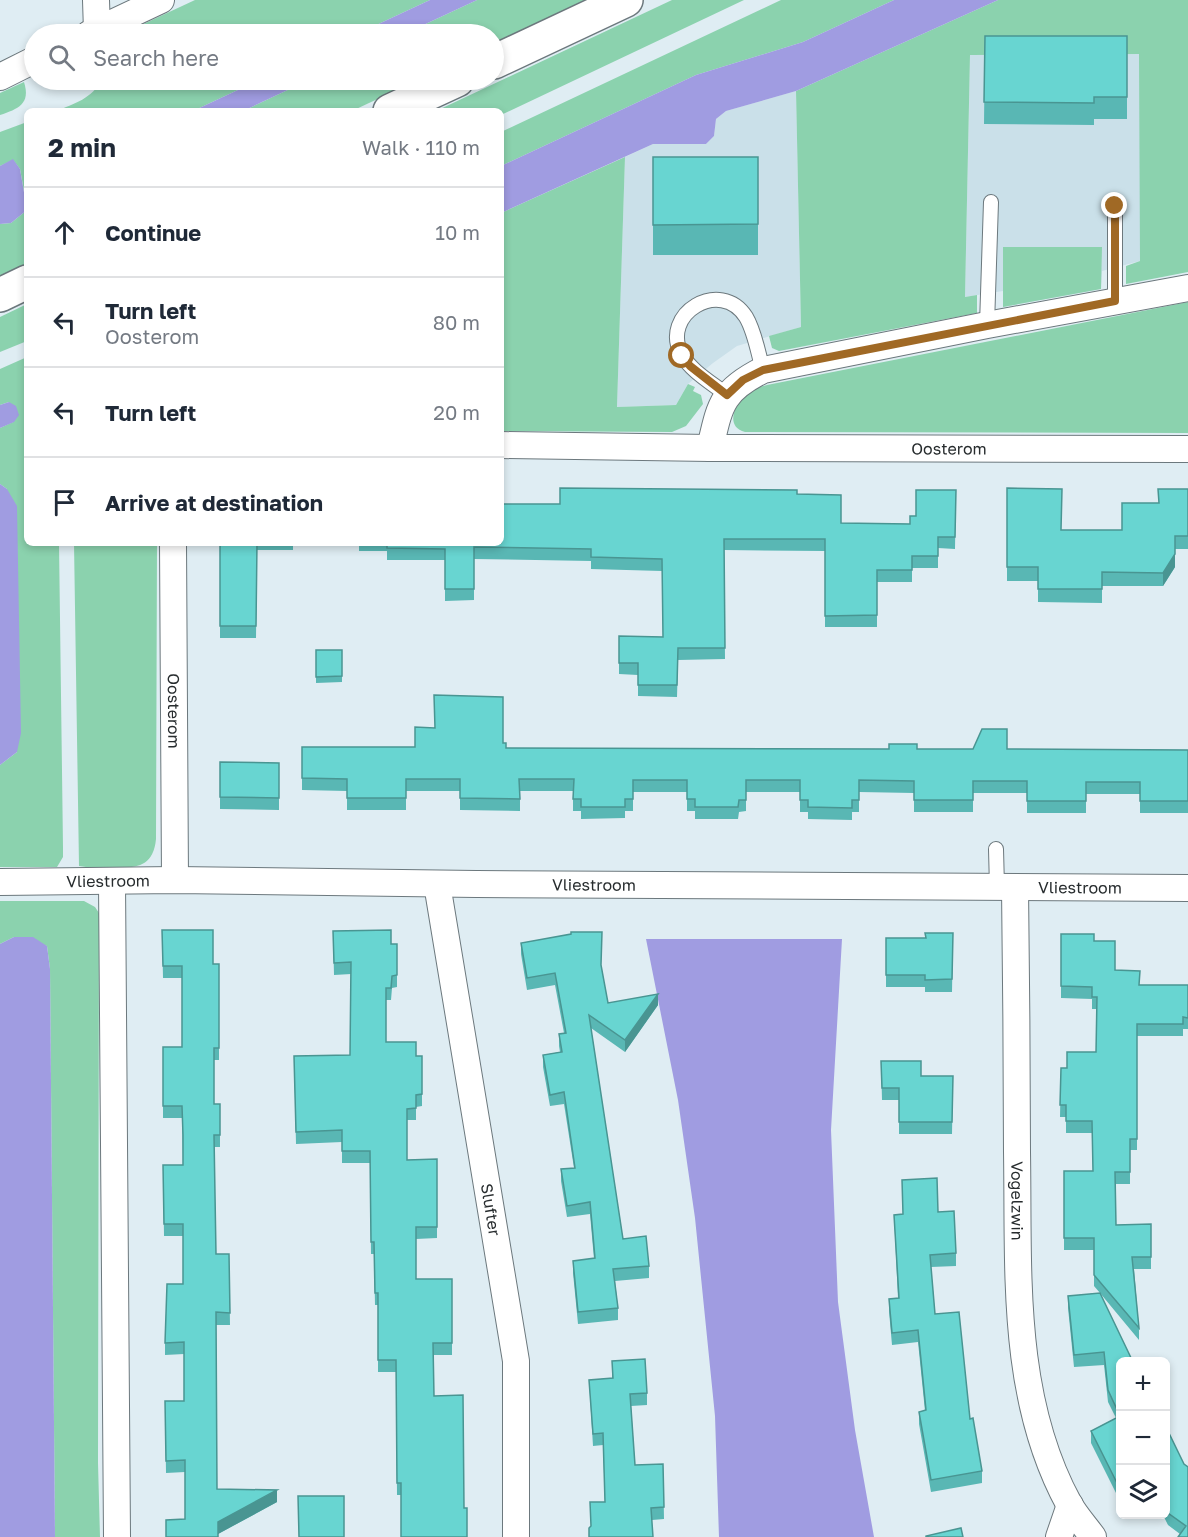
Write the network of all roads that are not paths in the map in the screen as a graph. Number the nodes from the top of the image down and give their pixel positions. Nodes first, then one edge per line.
1 (96, 0) edge
2 (161, 0) edge
3 (626, 0) edge
4 (94, 24) edge
5 (112, 24) edge
6 (504, 57) edge
7 (24, 65) edge
8 (0, 77) edge
9 (435, 90) edge
10 (396, 108) edge
11 (991, 202) dead end
12 (1115, 206) dead end
13 (24, 283) edge
14 (1188, 288) edge
15 (0, 295) edge
16 (1115, 301) junction
17 (987, 325) junction
18 (763, 370) junction
19 (727, 395) junction
20 (504, 445) edge
21 (710, 448) junction
22 (1188, 449) edge
23 (173, 546) edge
24 (996, 849) dead end
25 (175, 880) junction
26 (0, 882) edge
27 (112, 882) junction
28 (437, 884) junction
29 (1006, 887) junction
30 (1188, 888) edge
31 (1070, 1505) junction
32 (117, 1537) edge
33 (516, 1537) edge
34 (1059, 1537) edge
35 (1093, 1537) edge

1 - 4 street
2 - 5 street
3 - 6 main road
7 - 8 street
9 - 10 main road
11 - 17 lane
12 - 16 lane
13 - 15 main road
14 - 16 street
16 - 17 street
17 - 18 street
18 - 19 street
18 - 19 lane
19 - 21 street
20 - 21 street, Oosterom
21 - 22 street, Oosterom
23 - 25 street, Oosterom
24 - 29 lane
25 - 27 street, Vliestroom
25 - 28 street, Vliestroom
26 - 27 street, Vliestroom
27 - 32 street
28 - 29 street, Vliestroom
28 - 33 street, Slufter
29 - 30 street, Vliestroom
29 - 31 street, Vogelzwin
31 - 34 street
31 - 35 street, Vogelzwin

